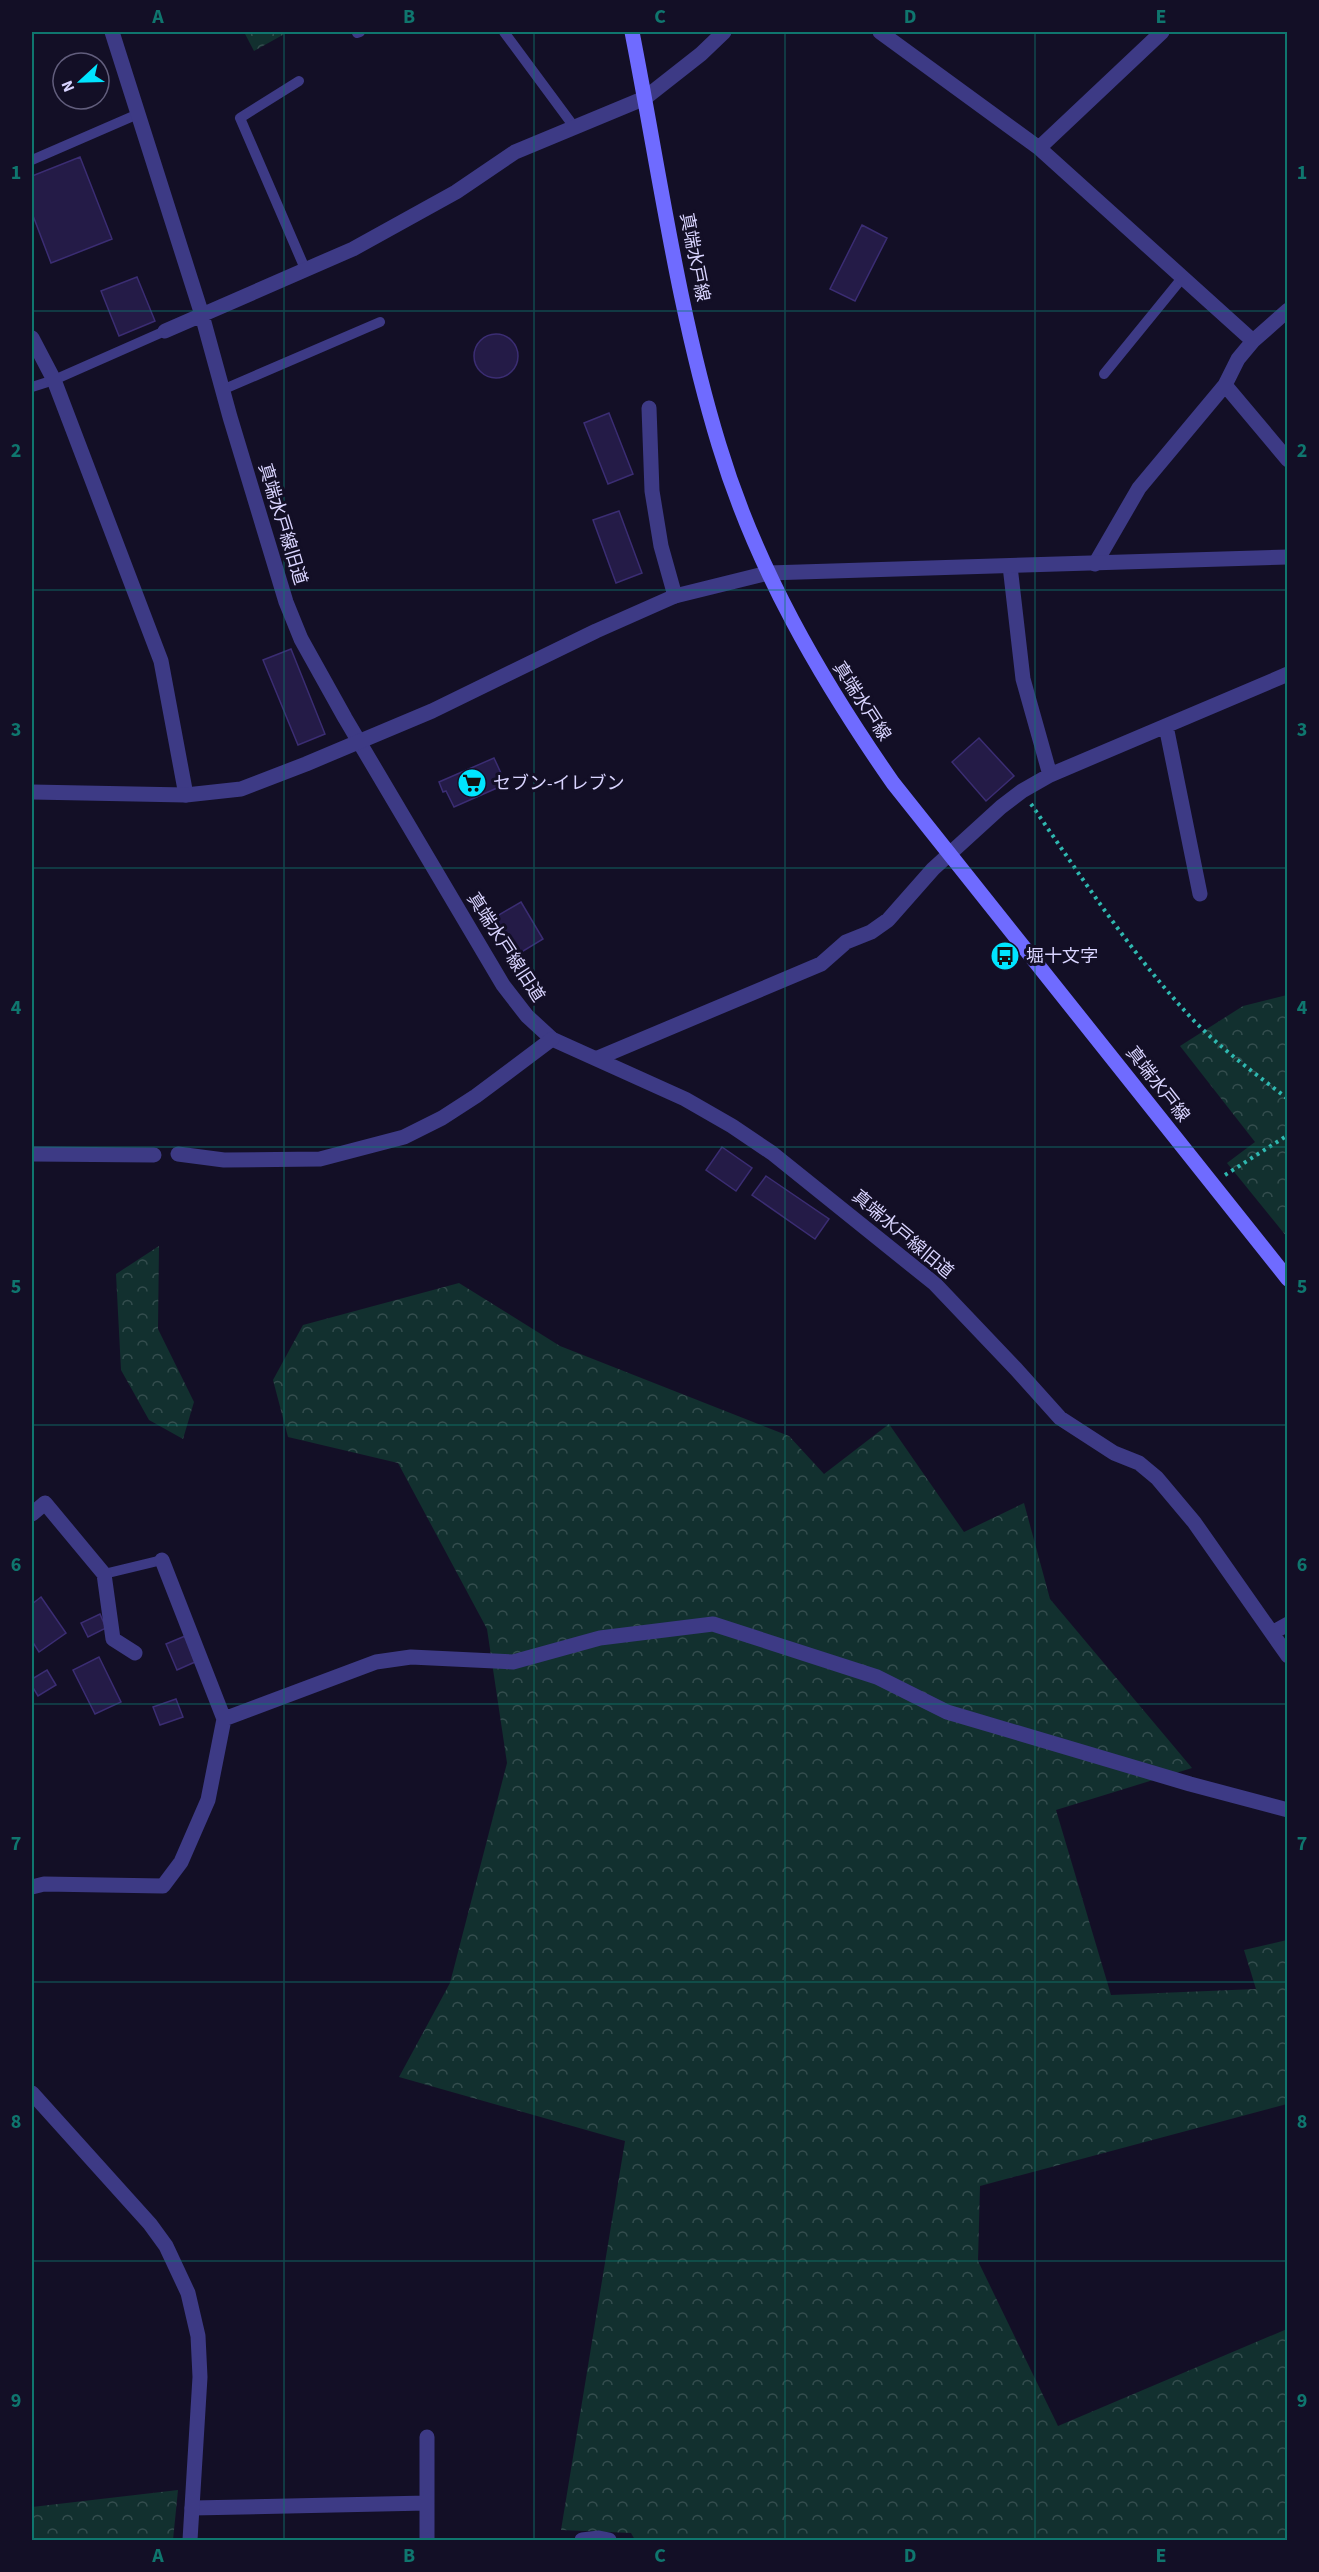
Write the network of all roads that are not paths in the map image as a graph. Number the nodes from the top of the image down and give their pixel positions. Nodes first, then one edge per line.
1 (112, 32) edge
2 (504, 32) edge
3 (632, 32) edge
4 (724, 32) edge
5 (880, 32) edge
6 (1162, 32) edge
7 (299, 81) dead end
8 (645, 98) junction
9 (138, 114) junction
10 (575, 128) junction
11 (1039, 148) junction
12 (32, 160) edge
13 (306, 271) junction
14 (1183, 277) junction
15 (1287, 310) edge
16 (202, 315) junction
17 (380, 322) dead end
18 (165, 331) joint
19 (32, 338) edge
20 (1253, 341) junction
21 (1104, 374) dead end
22 (54, 380) junction
23 (1225, 385) junction
24 (32, 387) edge
25 (222, 390) junction
26 (649, 408) dead end
27 (1287, 460) edge
28 (1287, 557) edge
29 (1095, 564) junction
30 (1010, 566) junction
31 (768, 573) junction
32 (675, 596) junction
33 (1287, 674) edge
34 (1166, 726) junction
35 (359, 741) junction
36 (1050, 775) junction
37 (32, 792) edge
38 (186, 795) junction
39 (950, 855) junction
40 (1200, 894) dead end
41 (552, 1039) junction
42 (598, 1058) junction
43 (32, 1154) edge
44 (178, 1154) dead end
45 (154, 1155) dead end
46 (1287, 1279) edge
47 (32, 1514) edge
48 (162, 1560) joint
49 (105, 1574) junction
50 (1287, 1624) edge
51 (1272, 1633) junction
52 (135, 1653) dead end
53 (1287, 1656) edge
54 (224, 1719) junction
55 (1287, 1810) edge
56 (32, 1887) edge
57 (32, 2092) edge
58 (426, 2437) dead end
59 (427, 2503) junction
60 (192, 2508) junction
61 (190, 2541) edge
62 (427, 2541) edge
63 (582, 2541) edge
64 (609, 2541) edge

1 - 9 street, 真端水戸線旧道
2 - 10 lane
3 - 8 main road, 真端水戸線
4 - 8 street
5 - 11 street
6 - 11 street
7 - 13 lane
8 - 10 street
8 - 31 main road, 真端水戸線
9 - 12 lane
9 - 16 street, 真端水戸線旧道
10 - 13 street
11 - 14 street
13 - 16 street
14 - 20 street
14 - 21 lane
15 - 20 street
16 - 18 street
16 - 25 street, 真端水戸線旧道
17 - 25 lane
18 - 22 lane
19 - 22 street
20 - 23 street
22 - 24 lane
22 - 38 street
23 - 27 street
23 - 29 street
25 - 35 street, 真端水戸線旧道
26 - 32 street
28 - 29 street
29 - 30 street
30 - 31 street
30 - 36 street
31 - 32 street
31 - 39 main road, 真端水戸線
32 - 35 street
33 - 34 street
34 - 36 street
34 - 40 street
35 - 38 street
35 - 41 street, 真端水戸線旧道
36 - 39 street
37 - 38 street
39 - 42 street
39 - 46 main road, 真端水戸線
41 - 42 street, 真端水戸線旧道
41 - 44 street
42 - 51 street, 真端水戸線旧道
43 - 45 street
47 - 49 street
48 - 49 lane
48 - 54 street
49 - 52 street
50 - 51 street
51 - 53 street, 真端水戸線旧道
54 - 55 street
54 - 56 street
57 - 60 street
58 - 59 street
59 - 60 street
59 - 62 street
60 - 61 street
63 - 64 street

